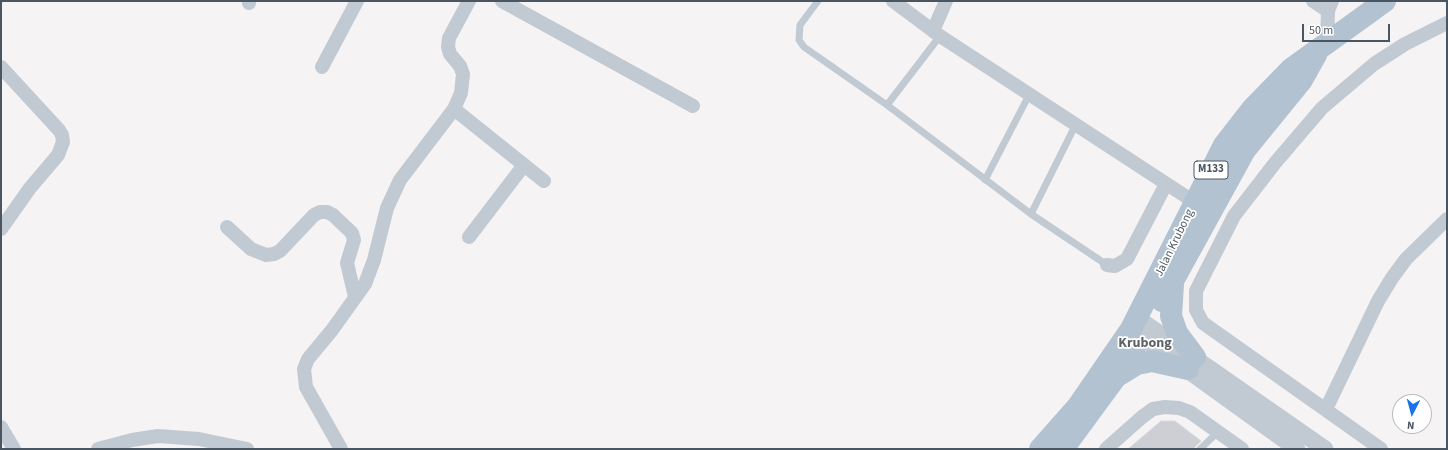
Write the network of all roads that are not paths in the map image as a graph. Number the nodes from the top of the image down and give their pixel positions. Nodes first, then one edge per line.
1 (357, 1) edge
2 (469, 1) edge
3 (502, 1) edge
4 (818, 1) edge
5 (893, 1) edge
6 (946, 1) edge
7 (1313, 1) edge
8 (1385, 1) edge
9 (1330, 6) edge
10 (1447, 23) edge
11 (937, 34) junction
12 (1323, 46) junction
13 (1, 67) edge
14 (322, 67) dead end
15 (1028, 95) junction
16 (888, 105) junction
17 (693, 106) dead end
18 (454, 109) junction
19 (1075, 126) junction
20 (524, 165) junction
21 (544, 180) dead end
22 (985, 180) junction
23 (1166, 184) junction
24 (1203, 207) junction
25 (1031, 214) junction
26 (1447, 219) edge
27 (227, 227) dead end
28 (1, 229) edge
29 (468, 237) dead end
30 (1107, 265) joint
31 (1174, 279) junction
32 (356, 297) junction
33 (1139, 327) junction
34 (1192, 363) junction
35 (1116, 377) junction
36 (1326, 409) junction
37 (1, 427) edge
38 (1218, 432) junction
39 (14, 449) edge
40 (98, 449) edge
41 (247, 449) edge
42 (341, 449) edge
43 (1040, 449) edge
44 (1063, 449) edge
45 (1106, 449) edge
46 (1200, 449) edge
47 (1242, 449) edge
48 (1297, 449) edge
49 (1324, 449) edge
50 (1381, 449) edge

1 - 14 street
2 - 18 street
3 - 17 street
4 - 16 lane
5 - 11 street
6 - 11 street
7 - 9 street
8 - 12 main road, Jalan Krubong / M133
9 - 12 street
10 - 36 street
11 - 15 street
11 - 16 lane
12 - 24 main road, Jalan Krubong / M133
13 - 28 street
15 - 19 street
15 - 22 lane
16 - 22 lane
18 - 20 street
18 - 32 street
19 - 23 street
19 - 25 lane
20 - 21 street
20 - 29 street
22 - 25 lane
23 - 24 street
23 - 30 street
24 - 31 main road, Jalan Krubong / M133
24 - 33 main road, Jalan Krubong / M133
25 - 30 lane
26 - 36 street
27 - 32 street
31 - 33 main road, Jalan Krubong / M133
31 - 34 main road
32 - 42 street
33 - 34 street
33 - 35 main road, Jalan Krubong / M133
33 - 43 main road, Jalan Krubong / M133
34 - 35 main road
34 - 48 street
34 - 49 street
35 - 44 main road, Jalan Krubong / M133
36 - 50 street
37 - 39 street
38 - 45 street
38 - 46 lane
38 - 47 street
40 - 41 street

